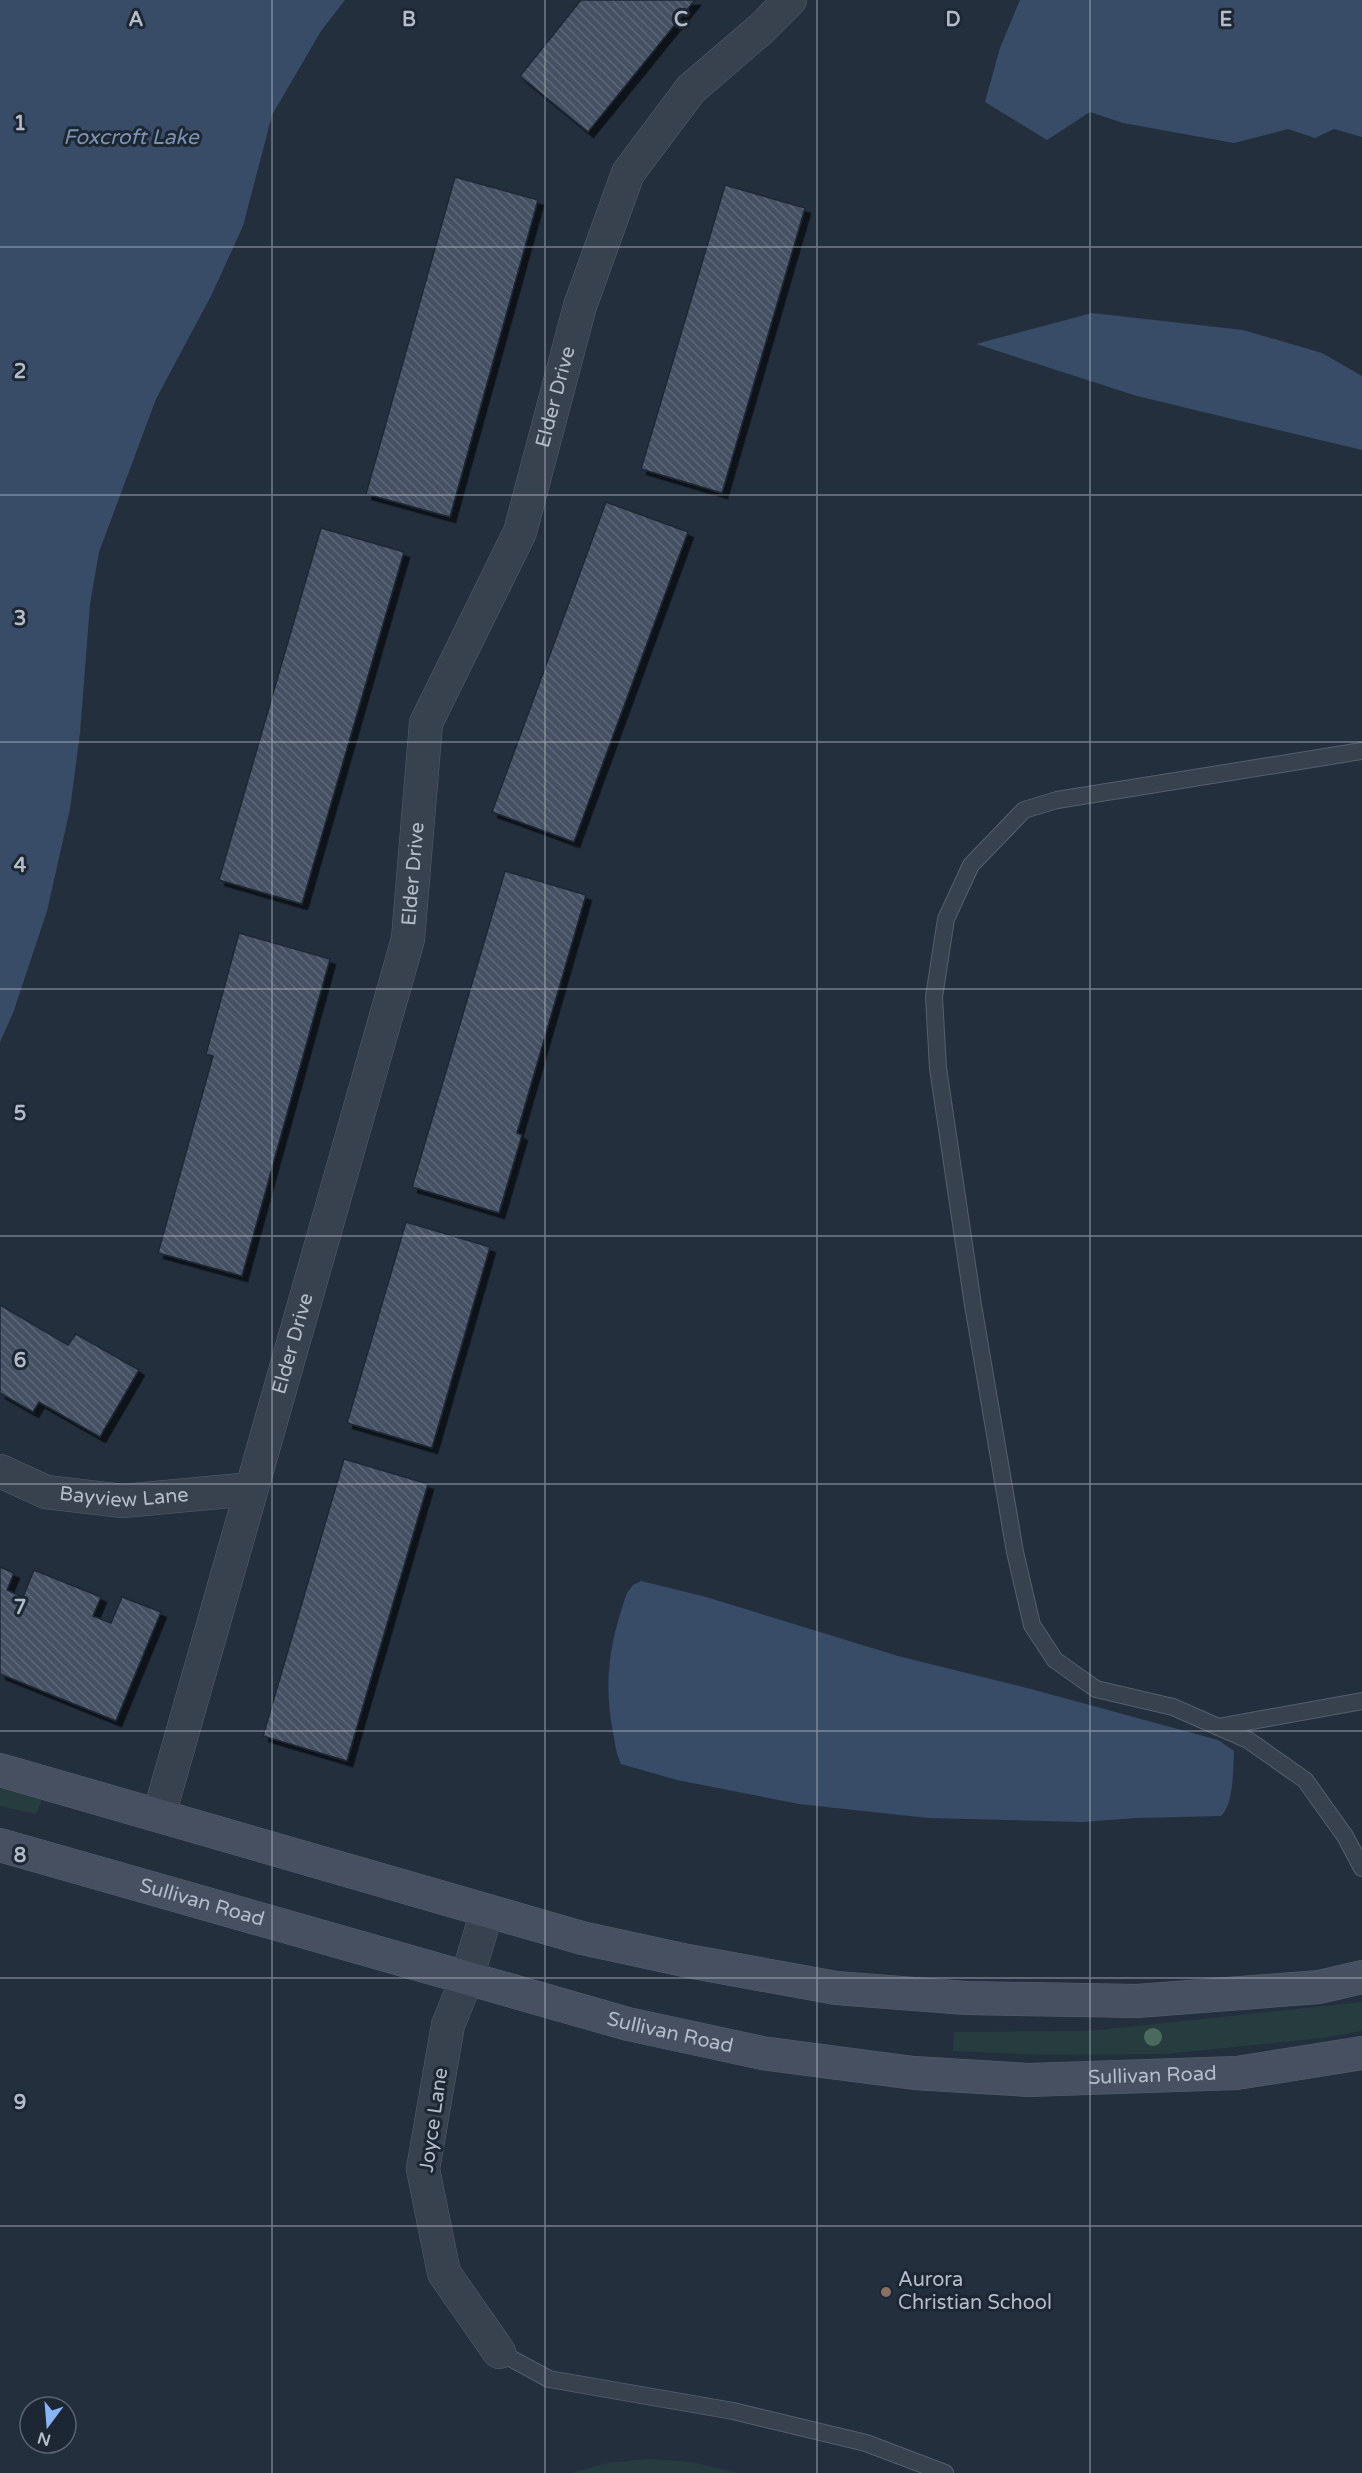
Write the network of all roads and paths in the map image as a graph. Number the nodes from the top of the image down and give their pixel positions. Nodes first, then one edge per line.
1 (790, 0) edge
2 (1362, 752) edge
3 (0, 1471) edge
4 (251, 1489) junction
5 (1362, 1701) edge
6 (1218, 1727) junction
7 (0, 1770) edge
8 (159, 1815) junction
9 (0, 1845) edge
10 (1362, 1868) edge
11 (488, 1911) junction
12 (1362, 1977) edge
13 (466, 1978) junction
14 (1362, 2053) edge
15 (500, 2352) joint
16 (945, 2473) edge

1 - 4 street, Elder Drive
2 - 6 lane
3 - 4 street, Bayview Lane
4 - 8 street, Elder Drive
5 - 6 lane
6 - 10 lane
7 - 8 street
8 - 11 street
9 - 13 street, Sullivan Road
11 - 12 street
11 - 13 street, Joyce Lane
13 - 14 street, Sullivan Road
13 - 15 street, Joyce Lane
15 - 16 lane

